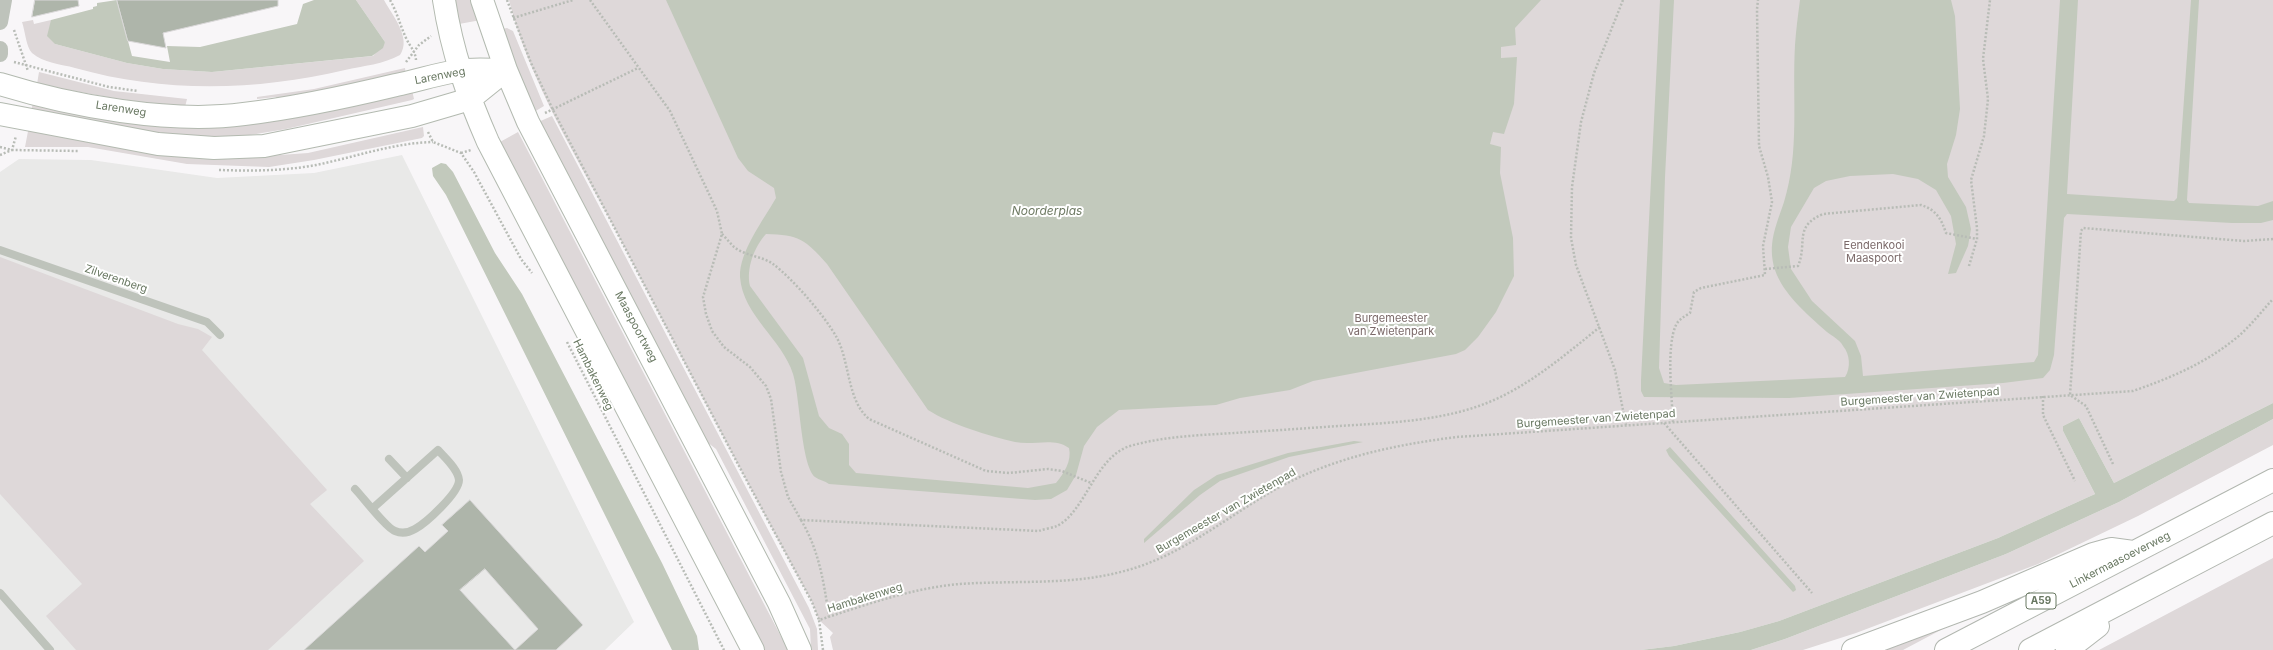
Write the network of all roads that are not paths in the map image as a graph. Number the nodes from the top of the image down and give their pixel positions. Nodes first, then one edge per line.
1 (4, 0) edge
2 (444, 0) edge
3 (482, 0) edge
4 (0, 22) edge
5 (0, 49) edge
6 (6, 58) edge
7 (506, 70) junction
8 (459, 71) junction
9 (0, 84) edge
10 (470, 100) junction
11 (0, 114) edge
12 (0, 250) edge
13 (220, 335) dead end
14 (389, 459) dead end
15 (407, 478) junction
16 (2273, 480) edge
17 (356, 489) dead end
18 (373, 508) junction
19 (2273, 523) edge
20 (2135, 552) junction
21 (0, 593) edge
22 (2138, 594) junction
23 (50, 650) edge
24 (753, 650) edge
25 (800, 650) edge
26 (1853, 650) edge
27 (1946, 650) edge
28 (2030, 650) edge
29 (2067, 650) edge

1 - 4 street
2 - 8 main road
3 - 7 main road, Maaspoortweg
5 - 6 street
7 - 8 main road, Larenweg
7 - 10 main road
7 - 25 main road, Maaspoortweg
8 - 9 main road, Larenweg
8 - 10 main road
10 - 11 main road
10 - 24 main road
12 - 13 lane, Zilverenberg
14 - 15 lane
15 - 18 lane
15 - 18 lane
16 - 20 main road, Linkermaasoeverweg / A59
17 - 18 lane
19 - 22 main road
20 - 26 main road, A59
20 - 27 main road, Linkermaasoeverweg / A59
21 - 23 lane
22 - 28 main road
22 - 29 main road

